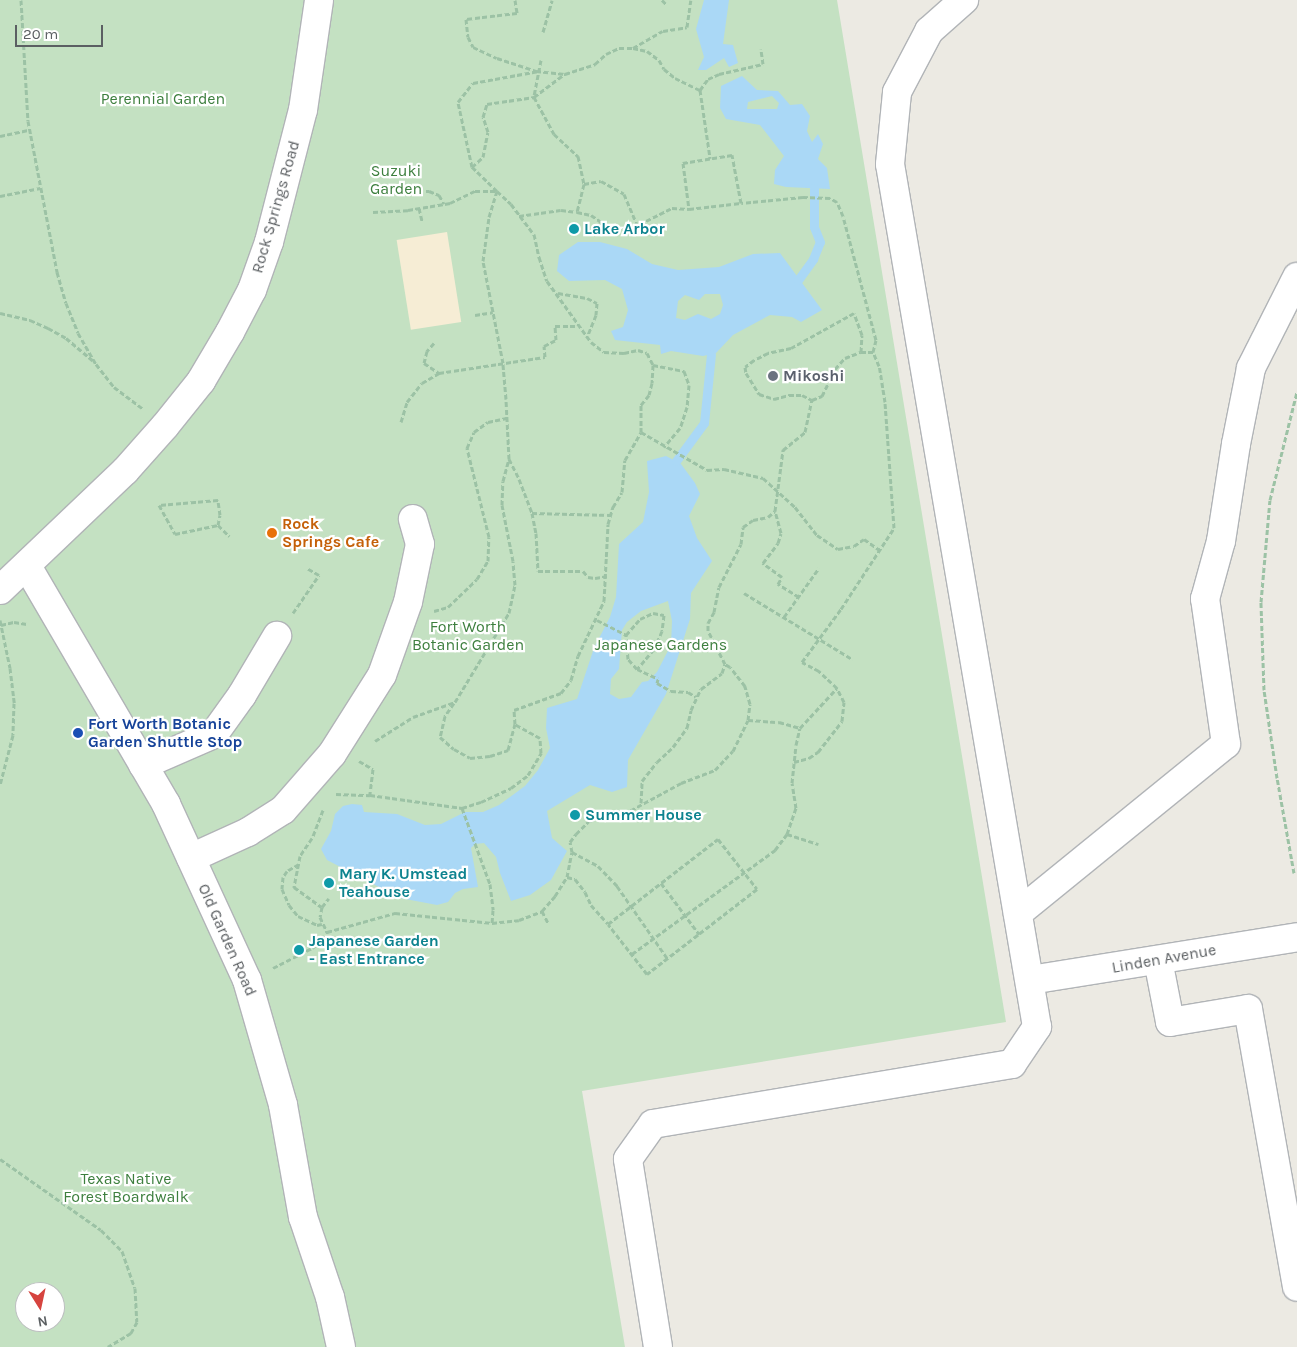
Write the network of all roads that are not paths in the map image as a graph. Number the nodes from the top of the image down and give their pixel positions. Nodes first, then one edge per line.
1 (320, 0) edge
2 (964, 0) edge
3 (1297, 278) edge
4 (413, 519) dead end
5 (27, 566) junction
6 (0, 590) edge
7 (277, 636) road end
8 (143, 765) junction
9 (191, 858) junction
10 (1018, 913) junction
11 (1297, 937) edge
12 (1158, 960) junction
13 (1030, 980) junction
14 (1297, 1287) edge
15 (341, 1347) edge
16 (658, 1347) edge

1 - 5 lane, Rock Springs Road
2 - 10 lane
3 - 10 lane
4 - 9 lane
5 - 6 lane, Rock Springs Road
5 - 8 lane, Old Garden Road
7 - 8 lane
8 - 9 lane, Old Garden Road
9 - 15 lane, Old Garden Road
10 - 13 lane
11 - 12 lane, Linden Avenue
12 - 13 lane, Linden Avenue
12 - 14 lane
13 - 16 lane

